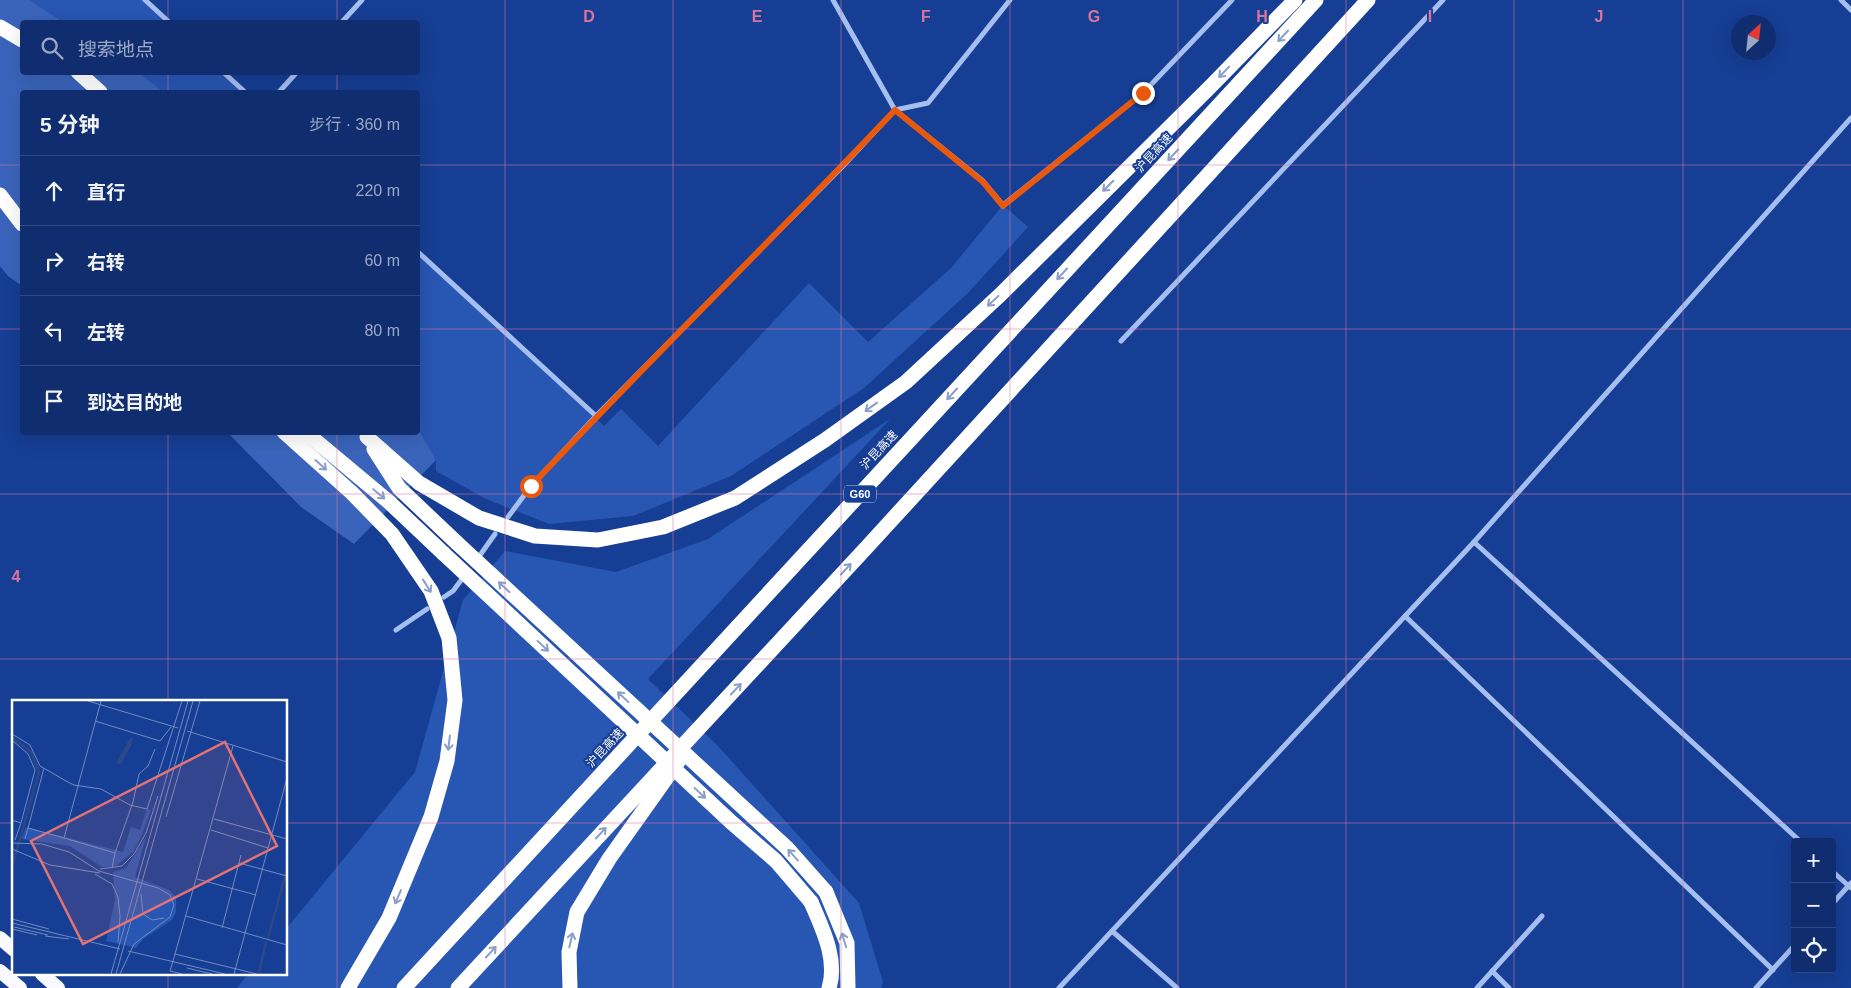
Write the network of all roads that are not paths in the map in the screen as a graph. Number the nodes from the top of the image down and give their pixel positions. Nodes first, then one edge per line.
1 (145, 0) edge
2 (362, 0) edge
3 (833, 0) edge
4 (1010, 0) edge
5 (1232, 0) edge
6 (1295, 0) edge
7 (1316, 0) edge
8 (1368, 0) edge
9 (1443, 0) edge
10 (1841, 0) edge
11 (1851, 10) edge
12 (167, 20) edge
13 (344, 20) edge
14 (0, 27) edge
15 (20, 39) edge
16 (81, 75) edge
17 (227, 75) edge
18 (294, 75) edge
19 (98, 90) edge
20 (243, 90) edge
21 (281, 90) edge
22 (895, 110) junction
23 (1851, 118) edge
24 (0, 195) edge
25 (20, 221) edge
26 (420, 254) edge
27 (1121, 341) dead end
28 (596, 416) junction
29 (287, 435) edge
30 (308, 435) edge
31 (366, 435) edge
32 (508, 517) dead end
33 (495, 534) dead end
34 (1474, 542) junction
35 (474, 563) dead end
36 (469, 570) dead end
37 (444, 597) dead end
38 (427, 609) dead end
39 (1405, 616) junction
40 (396, 630) dead end
41 (714, 713) junction
42 (1797, 838) edge
43 (1836, 874) edge
44 (1850, 885) edge
45 (1836, 900) edge
46 (1542, 916) dead end
47 (1112, 931) junction
48 (0, 938) edge
49 (12, 948) edge
50 (1791, 950) edge
51 (1773, 970) junction
52 (0, 971) edge
53 (1492, 971) junction
54 (44, 976) edge
55 (20, 988) edge
56 (58, 988) edge
57 (348, 988) edge
58 (404, 988) edge
59 (458, 988) edge
60 (570, 988) edge
61 (829, 988) edge
62 (848, 988) edge
63 (1059, 988) edge
64 (1177, 988) edge
65 (1477, 988) edge
66 (1509, 988) edge
67 (1756, 988) edge

1 - 12 street
2 - 13 street
3 - 22 street
4 - 22 street
5 - 22 street
6 -> 31 highway
7 -> 58 highway, 沪昆高速 / G60
41 -> 8 highway
9 - 27 street
10 - 11 street
14 - 15 highway
16 - 19 highway
17 - 20 street
18 - 21 street
22 - 28 street
23 - 34 street
24 - 25 highway
26 - 28 street
28 - 32 street
29 -> 57 highway
30 -> 61 highway, bridge
62 -> 31 highway, bridge
33 - 35 street
34 - 39 street
34 - 42 street
36 - 37 street
38 - 40 street
39 - 47 street
39 - 51 street
59 -> 41 highway
60 -> 41 highway
43 - 44 street
44 - 45 street
46 - 53 street
47 - 63 street
47 - 64 street
48 - 49 highway
50 - 51 street
51 - 67 street
52 - 55 highway
53 - 65 street
53 - 66 street
54 - 56 highway

